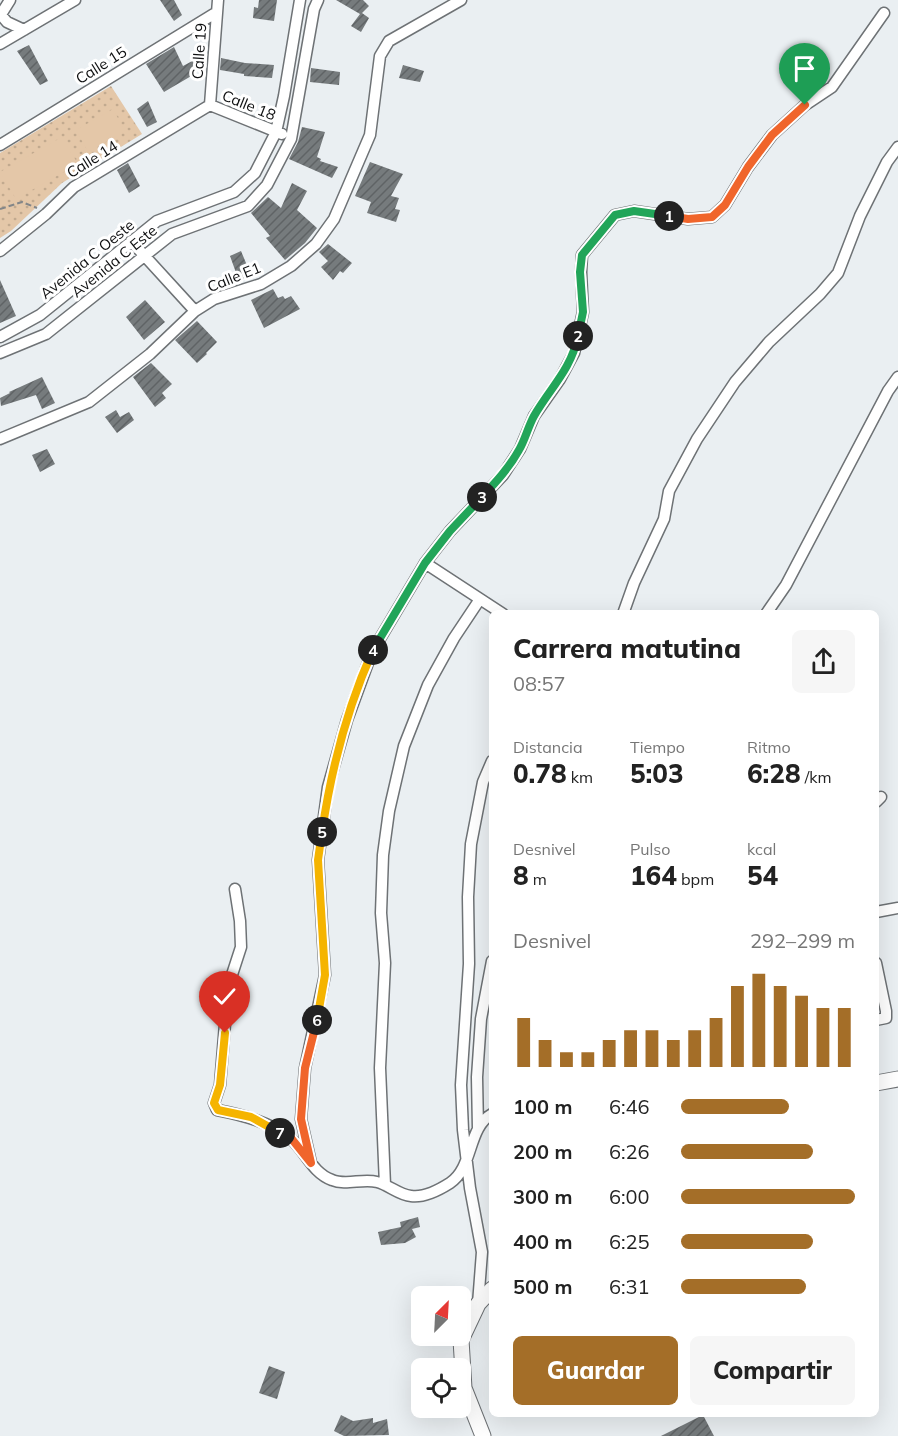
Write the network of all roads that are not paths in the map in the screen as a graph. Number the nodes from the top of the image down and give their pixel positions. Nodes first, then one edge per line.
1 (10, 0) edge
2 (75, 0) edge
3 (218, 0) edge
4 (300, 0) edge
5 (318, 0) edge
6 (461, 0) edge
7 (217, 12) junction
8 (884, 13) dead end
9 (1, 15) edge
10 (24, 30) junction
11 (0, 44) edge
12 (210, 105) junction
13 (276, 132) junction
14 (291, 139) junction
15 (0, 145) edge
16 (898, 147) edge
17 (131, 242) junction
18 (0, 251) edge
19 (143, 256) junction
20 (195, 311) junction
21 (0, 337) edge
22 (0, 353) edge
23 (898, 377) edge
24 (0, 440) edge
25 (425, 563) junction
26 (480, 599) junction
27 (497, 610) edge
28 (624, 610) edge
29 (769, 610) edge
30 (489, 768) edge
31 (235, 889) dead end
32 (898, 908) edge
33 (879, 911) edge
34 (879, 977) edge
35 (489, 978) edge
36 (879, 1019) edge
37 (898, 1079) edge
38 (879, 1082) edge
39 (489, 1116) edge
40 (478, 1130) junction
41 (467, 1160) junction
42 (311, 1163) junction
43 (385, 1185) junction
44 (489, 1292) edge
45 (478, 1304) junction
46 (483, 1436) edge

1 - 9 street
2 - 10 street
3 - 7 street, Calle 19
4 - 13 street, Avenida C Oeste
5 - 14 street, Avenida C Este
6 - 20 street, Calle E1
7 - 12 street, Calle 19
7 - 15 street, Calle 15
8 - 25 street
9 - 10 street
10 - 11 street
12 - 13 street, Calle 18
12 - 18 street, Calle 14
13 - 14 street, Calle 18
13 - 17 street, Avenida C Oeste
14 - 19 street, Avenida C Este
16 - 28 street
17 - 19 street
17 - 21 street, Avenida C Oeste
19 - 20 street
19 - 22 street, Avenida C Este
20 - 24 street, Calle E1
23 - 29 street
25 - 26 street
25 - 42 street
26 - 27 street
26 - 43 street
30 - 41 street
31 - 42 street
32 - 33 street
34 - 36 street
35 - 40 street
37 - 38 main road
39 - 40 street
40 - 41 street
41 - 43 street
41 - 45 street
42 - 43 street
44 - 45 main road
45 - 46 main road

